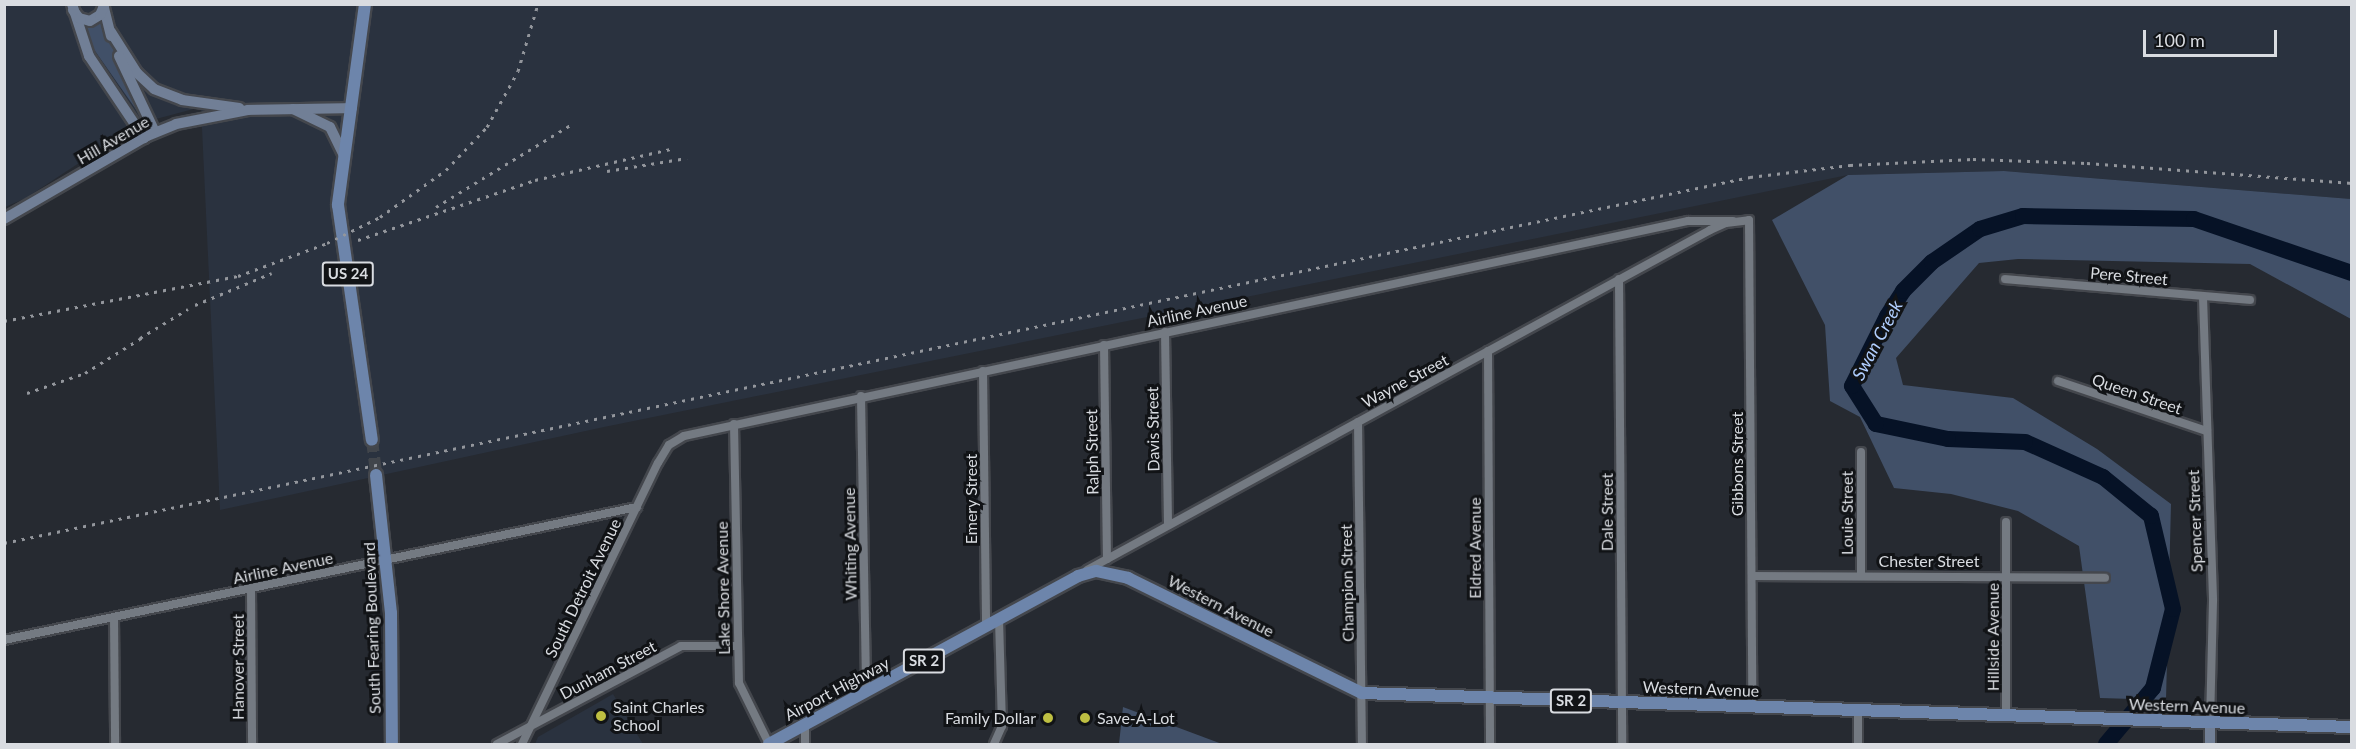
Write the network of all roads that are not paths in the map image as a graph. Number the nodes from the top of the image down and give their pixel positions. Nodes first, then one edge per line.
1 (364, 4) edge
2 (103, 5) edge
3 (72, 7) edge
4 (111, 32) junction
5 (352, 108) junction
6 (293, 109) junction
7 (248, 110) junction
8 (154, 132) junction
9 (144, 138) junction
10 (344, 156) junction
11 (4, 219) edge
12 (1749, 220) joint
13 (1733, 221) junction
14 (1619, 279) junction
15 (2005, 279) dead end
16 (2203, 297) junction
17 (2250, 300) dead end
18 (1165, 332) junction
19 (1104, 345) junction
20 (1488, 351) junction
21 (983, 371) junction
22 (2058, 381) dead end
23 (861, 396) junction
24 (1358, 422) junction
25 (734, 424) junction
26 (2207, 431) junction
27 (372, 440) tunnel mouth
28 (669, 445) joint
29 (1861, 452) dead end
30 (376, 475) tunnel mouth
31 (637, 507) junction
32 (2006, 522) dead end
33 (1168, 525) junction
34 (1107, 559) junction
35 (388, 560) junction
36 (1861, 574) junction
37 (2006, 575) junction
38 (1078, 576) junction
39 (1752, 576) junction
40 (2105, 578) dead end
41 (250, 588) junction
42 (114, 617) junction
43 (999, 618) junction
44 (986, 626) junction
45 (4, 640) edge
46 (738, 646) junction
47 (866, 692) junction
48 (1362, 693) junction
49 (1490, 698) junction
50 (1622, 702) junction
51 (1752, 707) junction
52 (1858, 711) junction
53 (2006, 716) junction
54 (2210, 723) junction
55 (805, 725) junction
56 (531, 727) junction
57 (2352, 727) edge
58 (997, 742) edge
59 (115, 744) edge
60 (252, 744) edge
61 (392, 744) edge
62 (497, 744) edge
63 (522, 744) edge
64 (769, 744) edge
65 (805, 744) edge
66 (1362, 744) edge
67 (1490, 744) edge
68 (1622, 744) edge
69 (1858, 744) edge
70 (2210, 744) edge

1 - 5 main road, US 24
2 - 3 street
2 - 4 street
3 - 9 street
4 - 7 street
4 - 8 street
5 - 6 street, Hill Avenue
5 - 10 main road, US 24
6 - 7 street, Hill Avenue
6 - 10 street
7 - 8 street, Hill Avenue
8 - 9 street, Hill Avenue
9 - 11 street, Hill Avenue
10 - 27 main road, US 24
12 - 13 street, Wayne Street
12 - 39 street, Gibbons Street
13 - 14 street, Wayne Street
13 - 18 street, Airline Avenue
14 - 20 street, Wayne Street
14 - 50 street, Dale Street
15 - 16 street, Pere Street
16 - 17 street, Pere Street
16 - 26 street, Spencer Street
18 - 19 street, Airline Avenue
18 - 33 street, Davis Street
19 - 21 street, Airline Avenue
19 - 34 street, Ralph Street
20 - 24 street, Wayne Street
20 - 49 street, Eldred Avenue
21 - 23 street, Airline Avenue
21 - 44 street, Emery Street
22 - 26 street, Queen Street
23 - 25 street, Airline Avenue
23 - 47 street, Whiting Avenue
24 - 33 street, Wayne Street
24 - 48 street, Champion Street
25 - 28 street, Airline Avenue
25 - 46 street, Lake Shore Avenue
26 - 54 street, Spencer Street
28 - 31 street, South Detroit Avenue
29 - 36 street, Louie Street
30 - 35 main road, South Fearing Boulevard
31 - 35 street, Airline Avenue
31 - 56 street, South Detroit Avenue
32 - 37 street, Hillside Avenue
33 - 34 street, Wayne Street
34 - 38 street, Wayne Street
35 - 41 street, Airline Avenue
35 - 61 main road, South Fearing Boulevard
36 - 37 street, Chester Street
36 - 39 street, Chester Street
37 - 40 street, Chester Street
37 - 53 street, Hillside Avenue
38 - 43 main road, Airport Highway / SR 2
38 - 48 main road, Western Avenue / SR 2
39 - 51 street, Gibbons Street
41 - 42 street, Airline Avenue
41 - 60 street, Hanover Street
42 - 45 street, Airline Avenue
42 - 59 street
43 - 44 main road, Airport Highway / SR 2
43 - 58 street
44 - 47 main road, Airport Highway / SR 2
46 - 56 street, Dunham Street
46 - 64 street, Lake Shore Avenue
47 - 55 main road, Airport Highway / SR 2
48 - 49 main road, Western Avenue / SR 2
48 - 66 street, Champion Street
49 - 50 main road, Western Avenue / SR 2
49 - 67 street, Eldred Avenue
50 - 51 main road, Western Avenue / SR 2
50 - 68 street, Dale Street
51 - 52 main road, Western Avenue / SR 2
52 - 53 main road, Western Avenue / SR 2
52 - 69 street
53 - 54 main road, Western Avenue / SR 2
54 - 57 main road, Western Avenue / SR 2
54 - 70 street, Spencer Street
55 - 64 main road, Airport Highway / SR 2
55 - 65 street
56 - 62 street, Dunham Street
56 - 63 street, South Detroit Avenue

